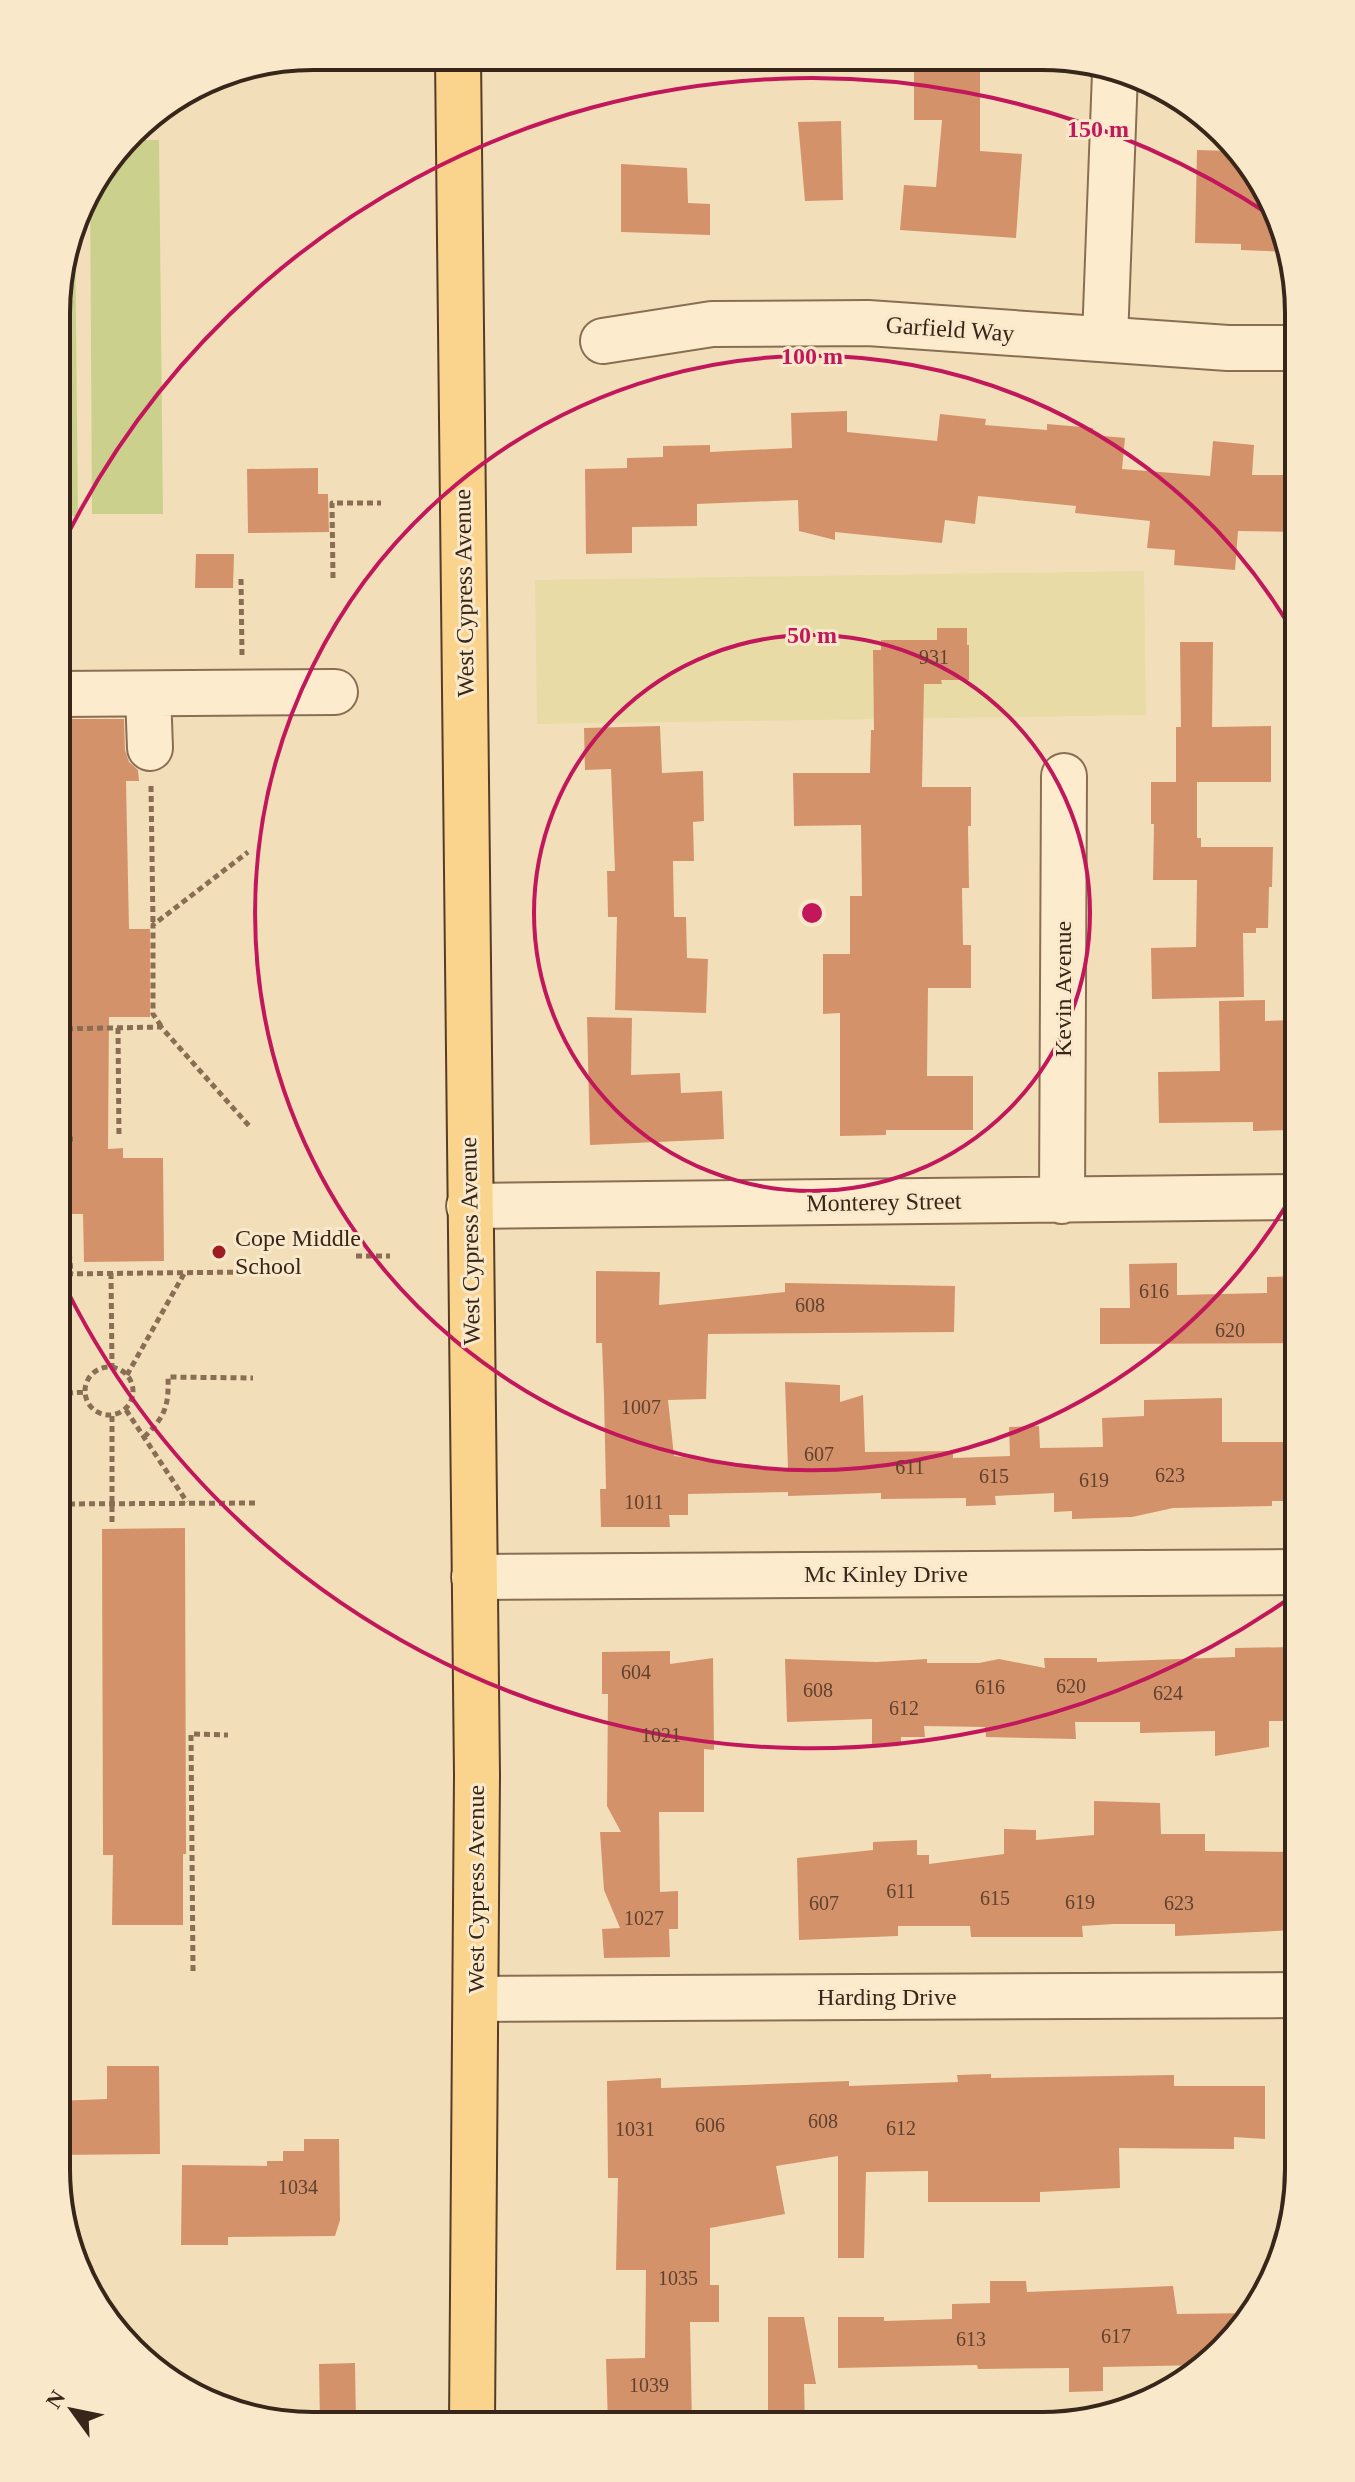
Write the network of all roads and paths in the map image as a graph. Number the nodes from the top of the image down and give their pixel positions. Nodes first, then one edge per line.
1 (458, 70) edge
2 (1115, 82) edge
3 (1105, 339) junction
4 (603, 341) dead end
5 (1285, 348) edge
6 (381, 503) dead end
7 (333, 578) dead end
8 (241, 579) dead end
9 (242, 660) dead end
10 (335, 692) dead end
11 (70, 694) edge
12 (148, 694) junction
13 (150, 748) joint
14 (1064, 776) dead end
15 (248, 852) dead end
16 (153, 925) junction
17 (161, 1027) junction
18 (118, 1028) junction
19 (70, 1029) edge
20 (251, 1128) dead end
21 (119, 1138) dead end
22 (1285, 1197) edge
23 (1062, 1201) junction
24 (469, 1206) junction
25 (356, 1256) dead end
26 (390, 1256) dead end
27 (70, 1261) edge
28 (185, 1272) junction
29 (252, 1272) dead end
30 (111, 1273) junction
31 (71, 1274) joint
32 (112, 1367) junction
33 (127, 1375) junction
34 (253, 1378) dead end
35 (85, 1392) junction
36 (70, 1393) edge
37 (126, 1410) junction
38 (112, 1416) junction
39 (144, 1437) junction
40 (188, 1503) junction
41 (255, 1503) dead end
42 (70, 1504) edge
43 (112, 1504) junction
44 (112, 1522) dead end
45 (1284, 1572) edge
46 (474, 1577) junction
47 (228, 1735) dead end
48 (193, 1971) dead end
49 (1284, 1995) edge
50 (476, 1999) junction
51 (472, 2412) edge

1 - 24 main road, West Cypress Avenue
2 - 3 street
3 - 4 street, Garfield Way
3 - 5 street, Garfield Way
6 - 7 path
8 - 9 path
10 - 12 street
11 - 12 street
12 - 13 street
13 - 16 path
14 - 23 street, Kevin Avenue
15 - 16 path
16 - 17 path
17 - 18 path
17 - 20 path
18 - 19 path
18 - 21 path
22 - 23 street, Monterey Street
23 - 24 street, Monterey Street
24 - 46 main road, West Cypress Avenue
25 - 26 path
27 - 31 path
28 - 29 path
28 - 30 path
28 - 33 path
30 - 31 path
30 - 32 path
32 - 33 path
32 - 35 path
33 - 37 path
34 - 39 path
35 - 36 path
35 - 38 path
37 - 38 path
37 - 39 path
38 - 43 path
39 - 40 path
40 - 41 path
40 - 43 path
42 - 43 path
43 - 44 path
45 - 46 street, Mc Kinley Drive
46 - 50 main road, West Cypress Avenue
47 - 48 path
49 - 50 street, Harding Drive
50 - 51 main road, West Cypress Avenue

